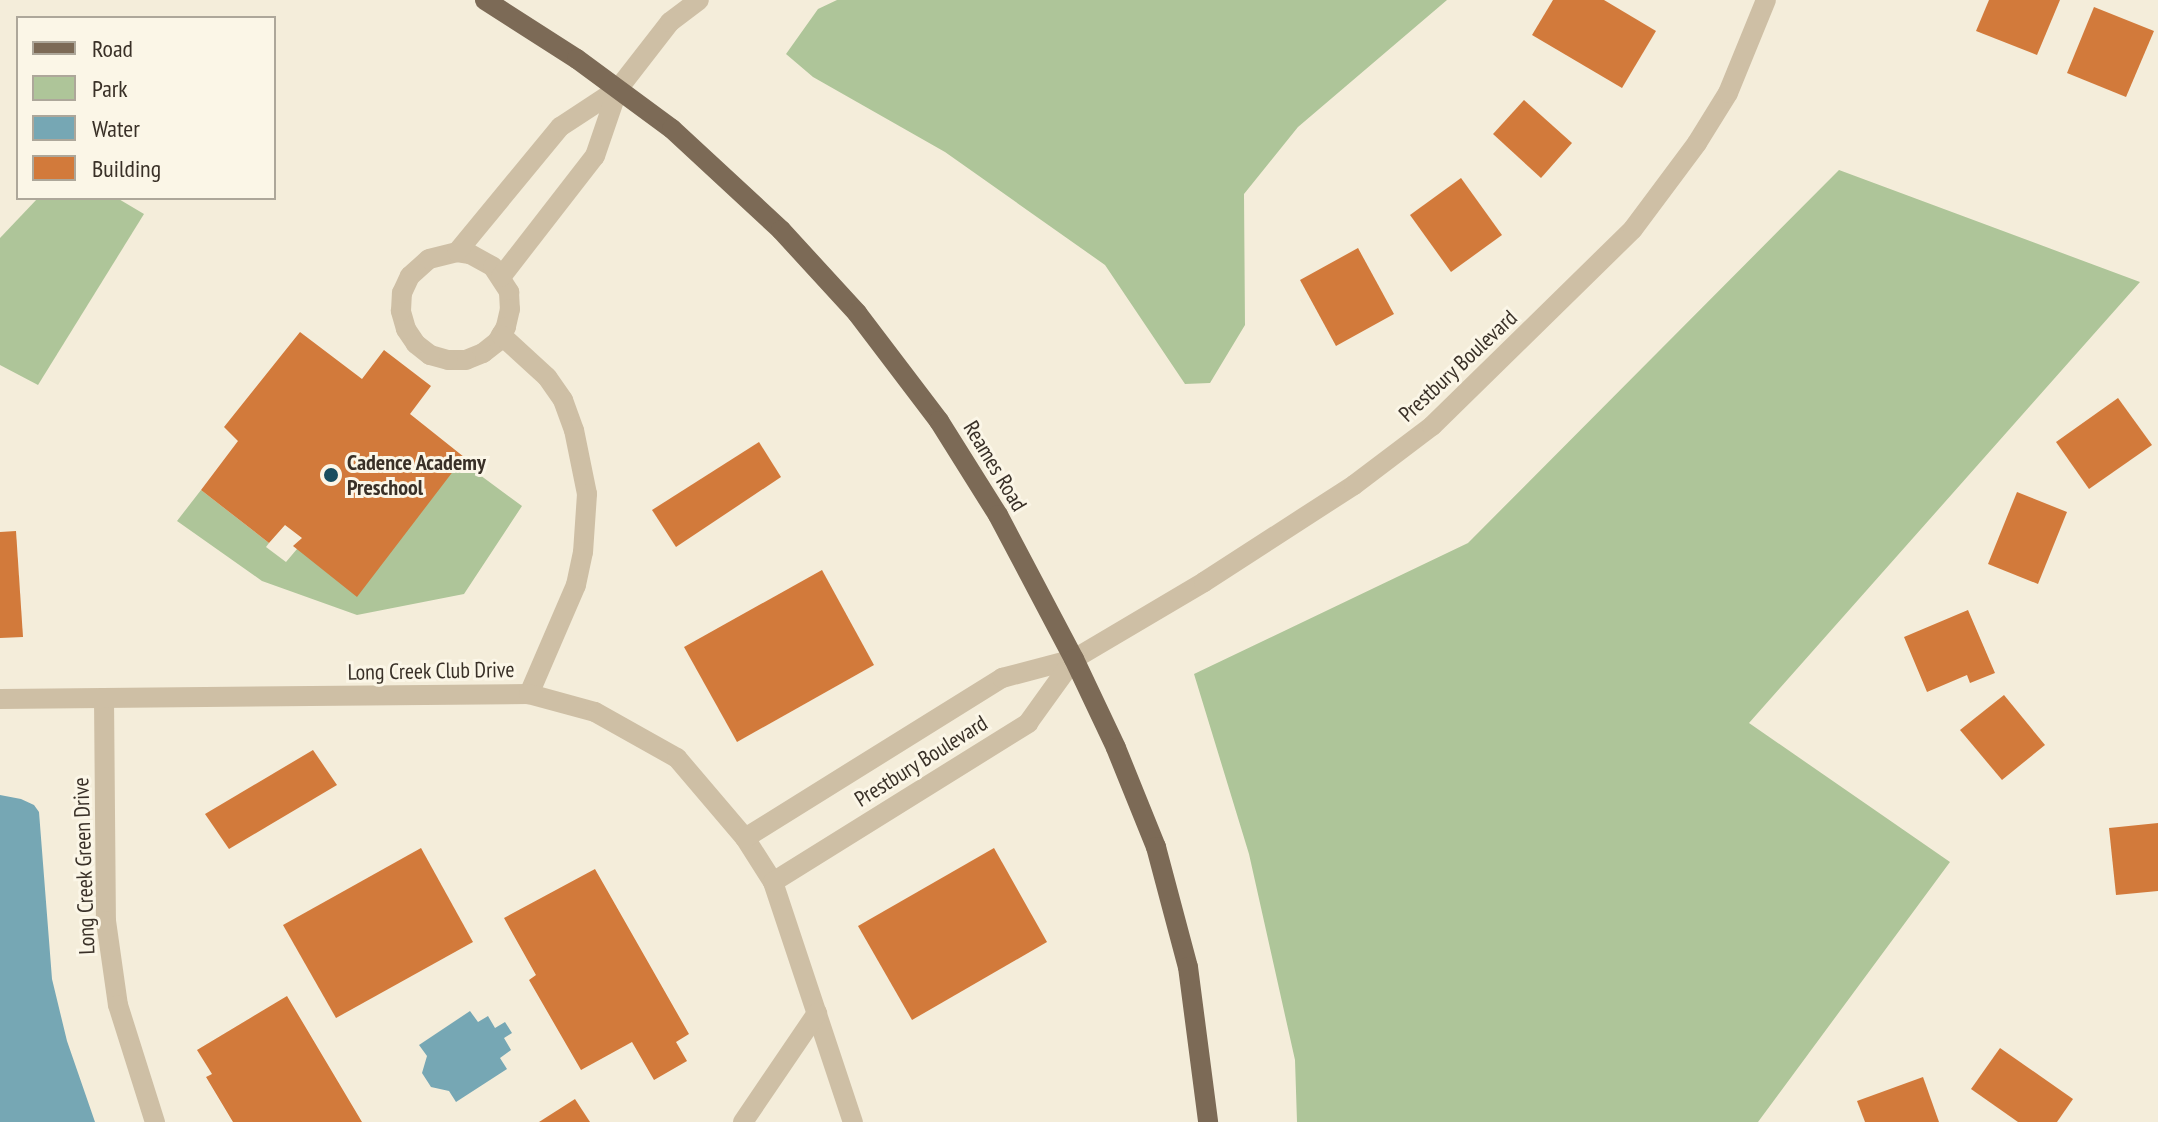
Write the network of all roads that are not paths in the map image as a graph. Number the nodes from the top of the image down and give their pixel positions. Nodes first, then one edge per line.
1 (485, 0) edge
2 (699, 0) edge
3 (1766, 0) edge
4 (618, 89) junction
5 (457, 252) junction
6 (501, 277) junction
7 (501, 335) junction
8 (1074, 659) junction
9 (529, 694) junction
10 (104, 698) junction
11 (0, 699) edge
12 (745, 838) junction
13 (773, 882) junction
14 (817, 1013) junction
15 (155, 1122) edge
16 (743, 1122) edge
17 (853, 1122) edge
18 (1208, 1122) edge

1 - 4 main road, Reames Road
2 - 4 street
3 - 8 street, Prestbury Boulevard
4 - 5 street
4 - 6 street
4 - 8 main road, Reames Road
5 - 6 street
5 - 7 street
6 - 7 street
7 - 9 street
8 - 12 street, Prestbury Boulevard
8 - 13 street, Prestbury Boulevard
8 - 18 main road, Reames Road
9 - 10 street, Long Creek Club Drive
9 - 12 street, Long Creek Club Drive
10 - 11 street, Long Creek Club Drive
10 - 15 street, Long Creek Green Drive
12 - 13 street, Long Creek Club Drive
13 - 14 street, Long Creek Club Drive
14 - 16 street
14 - 17 street, Long Creek Club Drive

